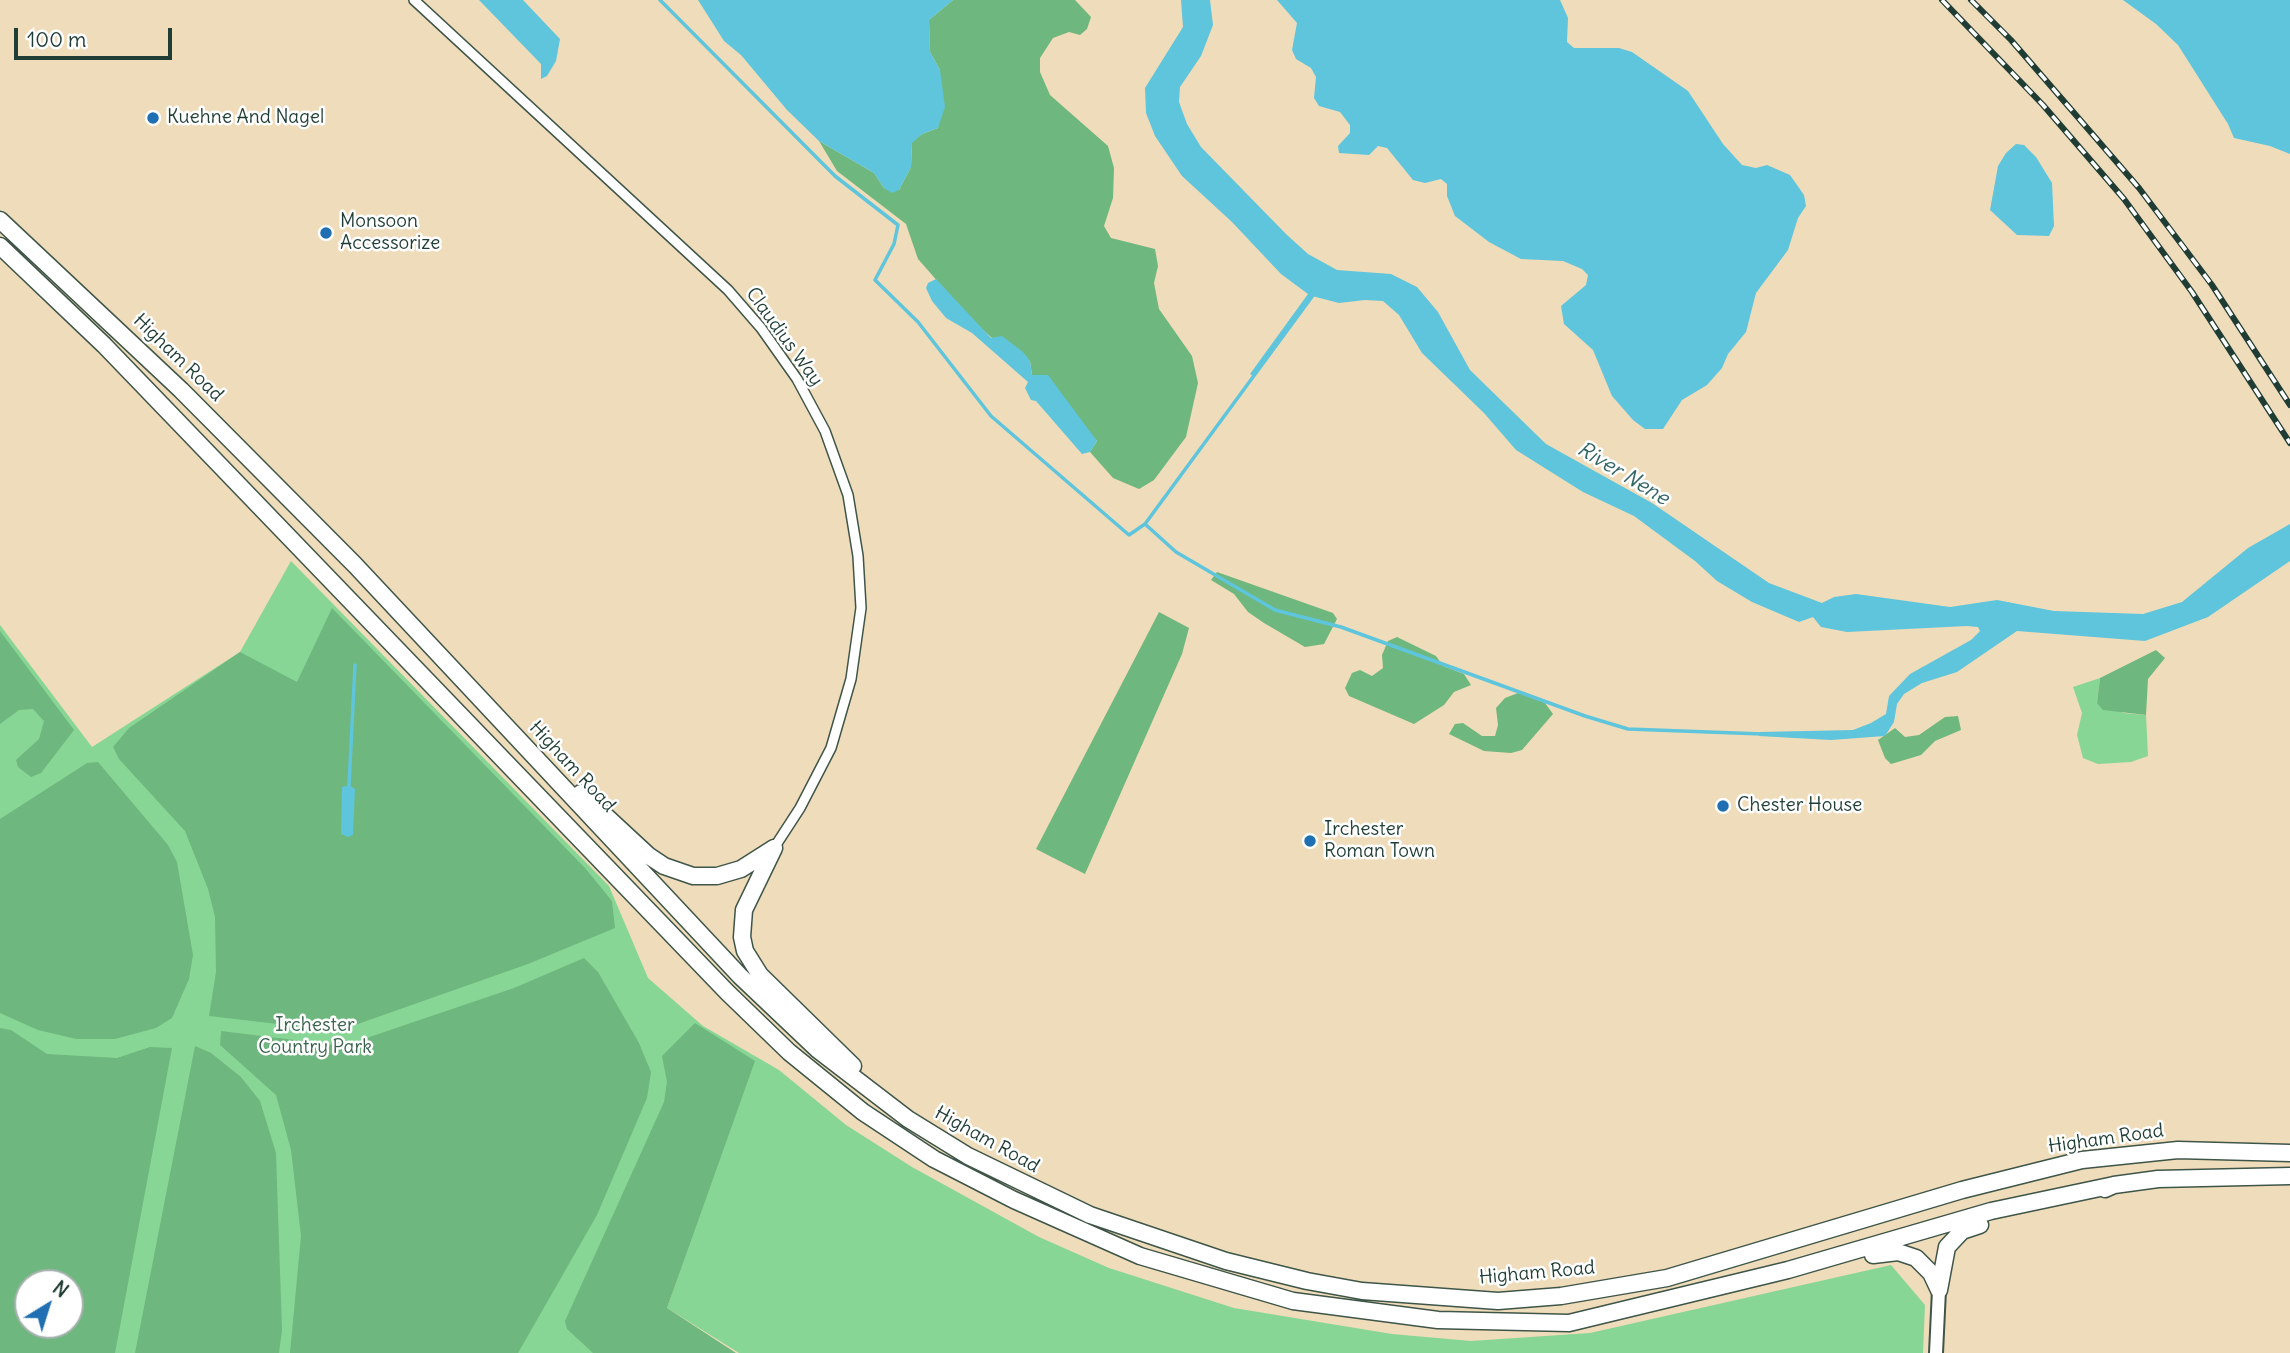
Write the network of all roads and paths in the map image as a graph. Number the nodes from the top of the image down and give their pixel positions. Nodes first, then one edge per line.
1 (414, 0) edge
2 (0, 220) edge
3 (0, 246) edge
4 (517, 740) junction
5 (774, 848) junction
6 (908, 1119) junction
7 (2290, 1153) edge
8 (2290, 1176) edge
9 (2114, 1185) junction
10 (1788, 1270) junction
11 (1939, 1290) junction
12 (1936, 1353) edge

1 - 5 street, Claudius Way
2 - 4 highway, Higham Road
3 - 10 highway, Higham Road
4 - 5 highway
4 - 6 highway, Higham Road
5 - 6 highway
6 - 7 highway, Higham Road
8 - 9 highway
9 - 10 highway, Higham Road
9 - 11 highway
10 - 11 highway
11 - 12 street

